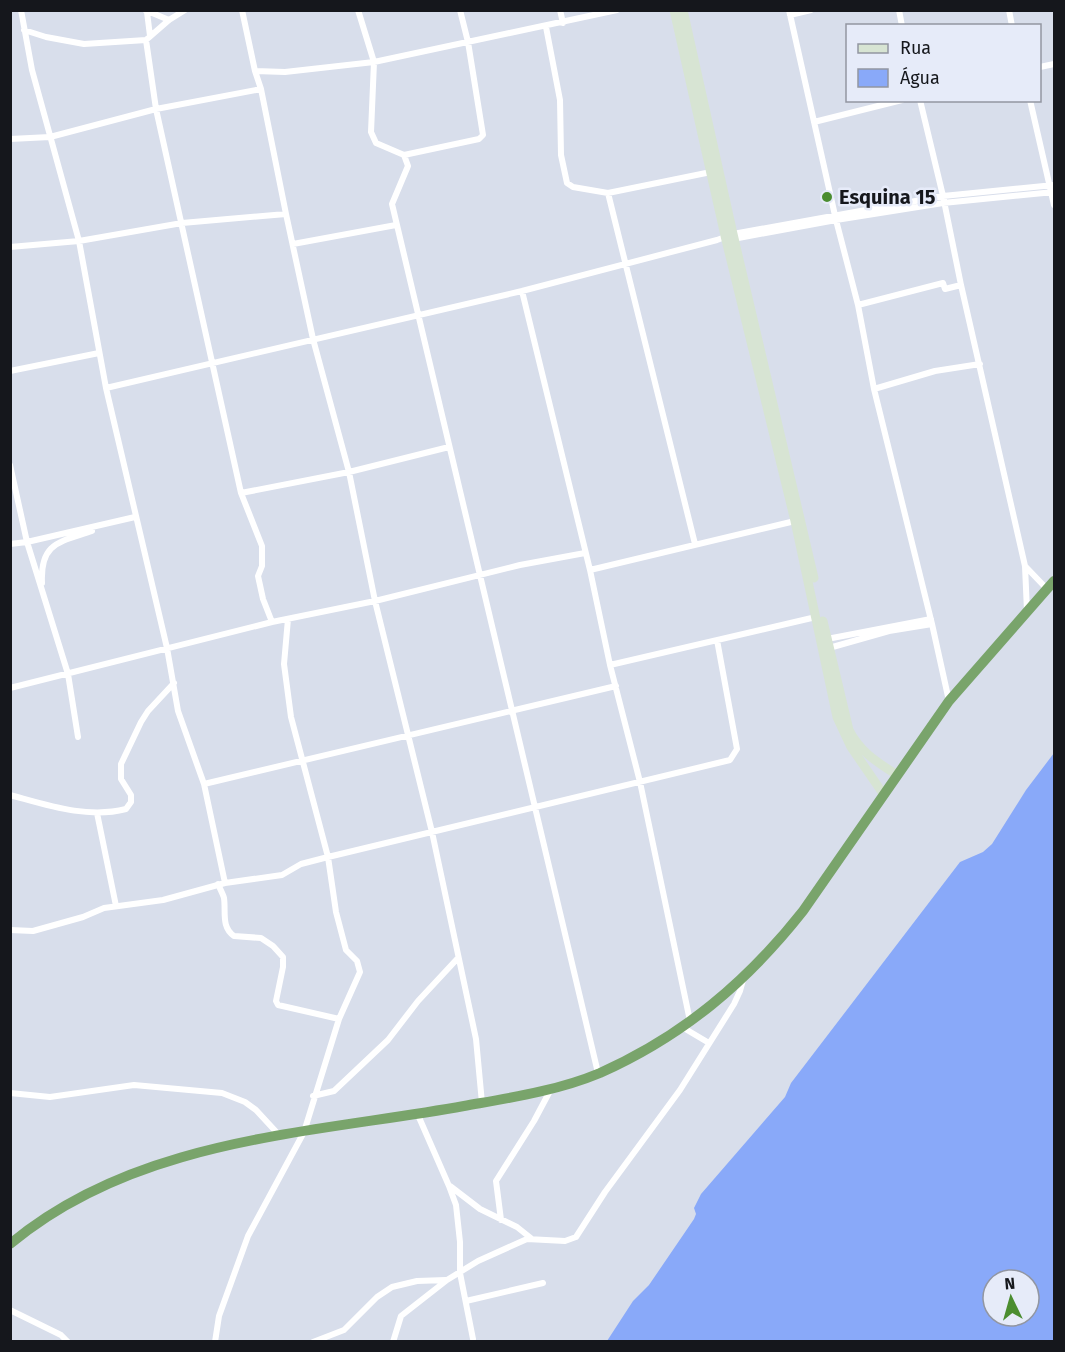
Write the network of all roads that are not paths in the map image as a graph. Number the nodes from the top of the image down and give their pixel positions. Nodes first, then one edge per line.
1 (21, 10) edge
2 (185, 10) edge
3 (242, 10) edge
4 (358, 10) edge
5 (460, 10) edge
6 (560, 10) edge
7 (617, 10) edge
8 (674, 10) edge
9 (683, 10) edge
10 (811, 10) edge
11 (146, 11) edge
12 (790, 13) edge
13 (169, 20) junction
14 (563, 23) junction
15 (546, 27) junction
16 (24, 30) junction
17 (148, 38) junction
18 (468, 42) junction
19 (374, 62) junction
20 (255, 71) junction
21 (261, 89) junction
22 (894, 102) edge
23 (920, 102) edge
24 (1031, 102) edge
25 (156, 109) junction
26 (814, 122) junction
27 (50, 137) junction
28 (10, 139) edge
29 (405, 155) junction
30 (711, 172) junction
31 (1053, 189) edge
32 (608, 193) junction
33 (943, 200) junction
34 (1054, 205) edge
35 (286, 214) junction
36 (835, 217) junction
37 (182, 223) junction
38 (396, 225) junction
39 (727, 238) junction
40 (79, 241) junction
41 (293, 243) junction
42 (10, 247) edge
43 (626, 264) junction
44 (961, 285) junction
45 (522, 291) junction
46 (858, 305) junction
47 (418, 315) junction
48 (313, 339) junction
49 (99, 354) junction
50 (212, 363) junction
51 (980, 364) junction
52 (10, 371) edge
53 (106, 388) junction
54 (874, 389) junction
55 (449, 447) junction
56 (10, 465) edge
57 (348, 472) junction
58 (241, 493) junction
59 (135, 517) junction
60 (795, 521) junction
61 (105, 524) junction
62 (27, 542) junction
63 (10, 544) edge
64 (695, 544) junction
65 (585, 553) junction
66 (1025, 566) junction
67 (590, 570) junction
68 (479, 575) junction
69 (1051, 585) edge
70 (44, 595) junction
71 (375, 601) junction
72 (1027, 611) junction
73 (816, 616) junction
74 (288, 619) junction
75 (272, 622) junction
76 (932, 622) junction
77 (717, 639) junction
78 (828, 643) junction
79 (167, 648) junction
80 (610, 664) junction
81 (68, 674) junction
82 (174, 683) junction
83 (616, 686) junction
84 (10, 688) edge
85 (949, 700) junction
86 (512, 711) junction
87 (407, 734) junction
88 (78, 737) dead end
89 (303, 759) junction
90 (895, 777) junction
91 (640, 782) junction
92 (204, 784) junction
93 (885, 793) junction
94 (10, 795) edge
95 (536, 807) junction
96 (97, 813) junction
97 (432, 832) junction
98 (328, 857) junction
99 (221, 883) junction
100 (116, 906) junction
101 (11, 930) edge
102 (458, 958) junction
103 (743, 979) junction
104 (339, 1019) junction
105 (686, 1024) junction
106 (709, 1043) junction
107 (598, 1073) junction
108 (552, 1089) junction
109 (10, 1094) edge
110 (313, 1096) junction
111 (482, 1103) junction
112 (418, 1114) junction
113 (304, 1132) junction
114 (280, 1136) junction
115 (449, 1186) junction
116 (501, 1220) junction
117 (532, 1239) junction
118 (10, 1244) edge
119 (460, 1273) junction
120 (447, 1280) junction
121 (543, 1283) dead end
122 (466, 1301) junction
123 (10, 1310) edge
124 (473, 1339) dead end
125 (68, 1341) edge
126 (215, 1341) edge
127 (313, 1341) edge
128 (393, 1341) edge

1 - 16 street
2 - 13 street
3 - 20 street
4 - 19 street
5 - 18 street
6 - 14 street
7 - 14 street
8 - 30 street
9 - 39 street
10 - 12 street
11 - 13 street
11 - 17 street
12 - 26 street
13 - 17 street
14 - 15 street
15 - 18 street
15 - 32 street
16 - 17 street
16 - 27 street
17 - 25 street
18 - 19 street
18 - 29 street
19 - 20 street
19 - 29 street
20 - 21 street
21 - 25 street
21 - 35 street
22 - 26 street
23 - 33 street
24 - 31 street
25 - 27 street
25 - 37 street
26 - 36 street
27 - 28 street
27 - 40 street
29 - 38 street
30 - 32 street
30 - 39 street
31 - 33 street
31 - 34 street
32 - 43 street
33 - 36 street
33 - 44 street
35 - 37 street
35 - 41 street
36 - 39 street
36 - 46 street
37 - 40 street
37 - 50 street
38 - 41 street
38 - 47 street
39 - 43 street
39 - 60 street
39 - 78 street
40 - 42 street
40 - 49 street
41 - 48 street
43 - 45 street
43 - 64 street
44 - 46 street
44 - 51 street
45 - 47 street
45 - 65 street
46 - 54 street
47 - 48 street
47 - 55 street
48 - 50 street
48 - 57 street
49 - 52 street
49 - 53 street
50 - 53 street
50 - 58 street
51 - 54 street
51 - 66 street
53 - 59 street
54 - 76 street
55 - 57 street
55 - 68 street
56 - 62 street
57 - 58 street
57 - 71 street
58 - 75 street
59 - 61 street
59 - 79 street
60 - 64 street
60 - 73 street
61 - 62 street
61 - 70 street
62 - 63 street
62 - 70 street
64 - 67 street
65 - 67 street
65 - 68 street
66 - 69 street
66 - 72 street
67 - 80 street
68 - 71 street
68 - 86 street
69 - 72 highway
70 - 81 street
71 - 74 street
71 - 87 street
72 - 85 highway
73 - 77 street
73 - 93 street
74 - 75 street
74 - 89 street
75 - 79 street
76 - 78 street
76 - 85 street
77 - 80 street
77 - 91 street
78 - 90 street
79 - 81 street
79 - 82 street
80 - 83 street
81 - 84 street
81 - 88 street
82 - 92 street
82 - 96 street
83 - 86 street
83 - 91 street
85 - 90 highway
86 - 87 street
86 - 95 street
87 - 89 street
87 - 97 street
89 - 92 street
89 - 98 street
90 - 93 highway
91 - 95 street
91 - 105 street
92 - 99 street
93 - 103 highway
94 - 96 street
95 - 97 street
95 - 107 street
96 - 100 street
97 - 98 street
97 - 102 street
98 - 99 street
98 - 104 street
99 - 100 street
99 - 104 street
100 - 101 street
102 - 110 street
102 - 111 street
103 - 105 highway
103 - 106 street
104 - 110 street
105 - 106 street
105 - 107 highway
106 - 117 street
107 - 108 highway
108 - 111 highway
108 - 116 street
109 - 114 street
110 - 113 street
111 - 112 highway
112 - 113 highway
112 - 115 street
113 - 114 highway
113 - 126 street
114 - 118 highway
115 - 116 street
115 - 119 street
116 - 117 street
117 - 119 street
119 - 120 street
119 - 122 street
120 - 127 street
120 - 128 street
121 - 122 street
122 - 124 street
123 - 125 street

